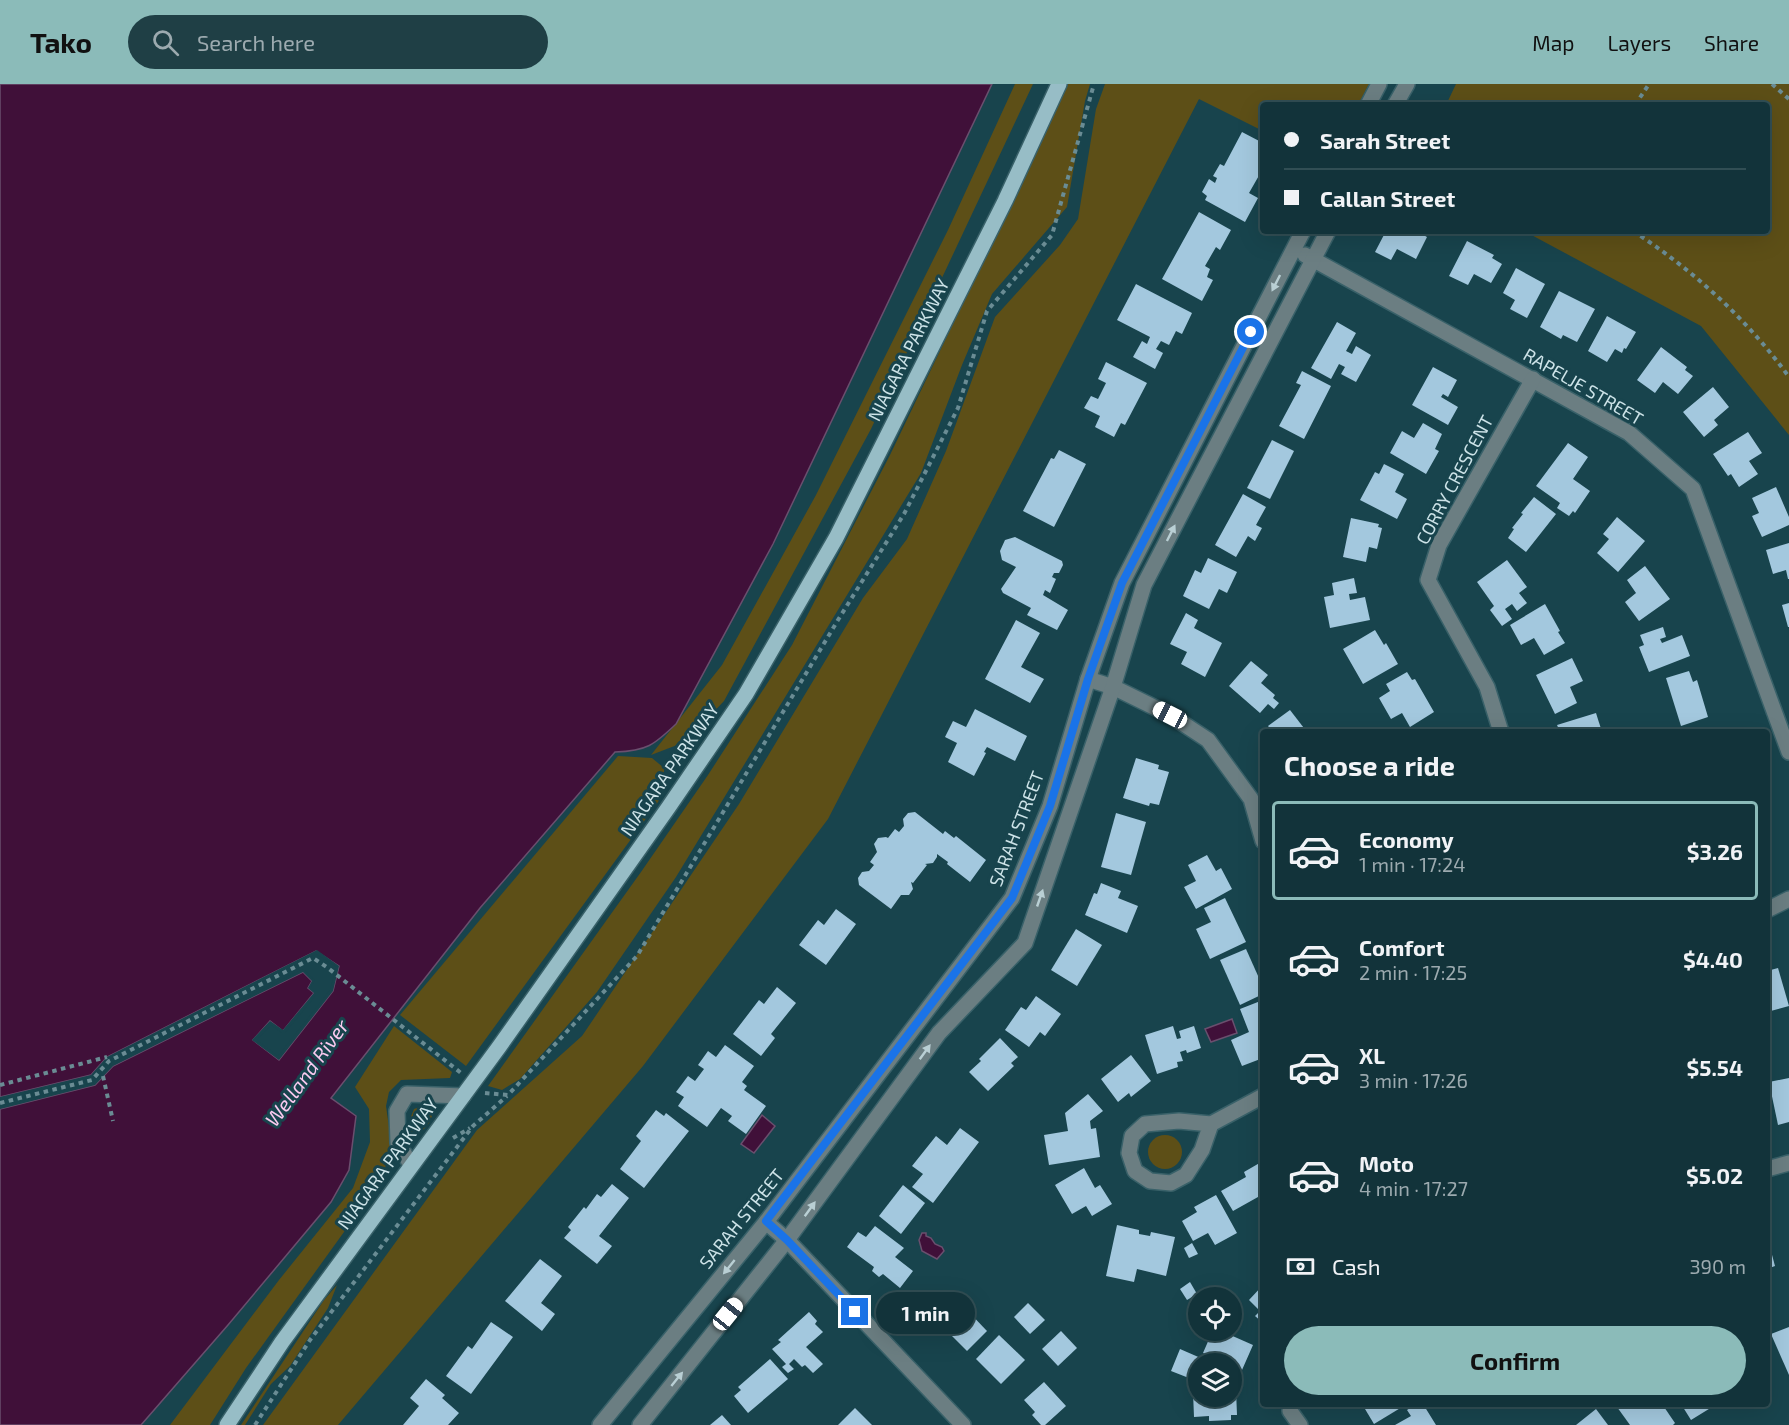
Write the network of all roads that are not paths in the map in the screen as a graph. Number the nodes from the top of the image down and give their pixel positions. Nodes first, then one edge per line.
1 (1059, 84) edge
2 (1379, 84) edge
3 (1407, 84) edge
4 (1370, 102) edge
5 (1397, 102) edge
6 (1302, 234) edge
7 (1326, 234) edge
8 (1294, 249) junction
9 (1313, 259) junction
10 (1533, 379) junction
11 (1088, 679) junction
12 (1113, 687) junction
13 (1500, 729) edge
14 (1789, 752) edge
15 (1260, 830) edge
16 (1789, 899) edge
17 (1770, 908) edge
18 (921, 1019) junction
19 (939, 1033) junction
20 (462, 1096) junction
21 (1260, 1098) edge
22 (1211, 1124) junction
23 (1789, 1163) edge
24 (411, 1165) junction
25 (1770, 1167) edge
26 (766, 1221) junction
27 (787, 1240) junction
28 (1291, 1407) edge
29 (227, 1425) edge
30 (600, 1425) edge
31 (640, 1425) edge
32 (963, 1425) edge
33 (1300, 1425) edge

1 - 20 main road, NIAGARA PARKWAY
2 - 4 street
3 - 5 street
6 - 8 street, SARAH STREET
7 - 9 street
8 - 9 street, RAPELJE STREET
8 -> 11 street, SARAH STREET
9 - 10 street, RAPELJE STREET
12 -> 9 street
10 - 13 street, CORRY CRESCENT
10 - 14 street, RAPELJE STREET
11 - 12 street
11 - 18 street, SARAH STREET
12 - 15 street
19 -> 12 street
16 - 17 street
18 - 19 street
18 - 26 street, SARAH STREET
27 -> 19 street
20 - 24 main road, NIAGARA PARKWAY
20 - 24 street
21 - 22 street
22 - 22 street
23 - 25 street
24 - 29 main road, NIAGARA PARKWAY
26 - 27 street
26 -> 30 street, SARAH STREET
31 -> 27 street
27 - 32 street
28 - 33 street

